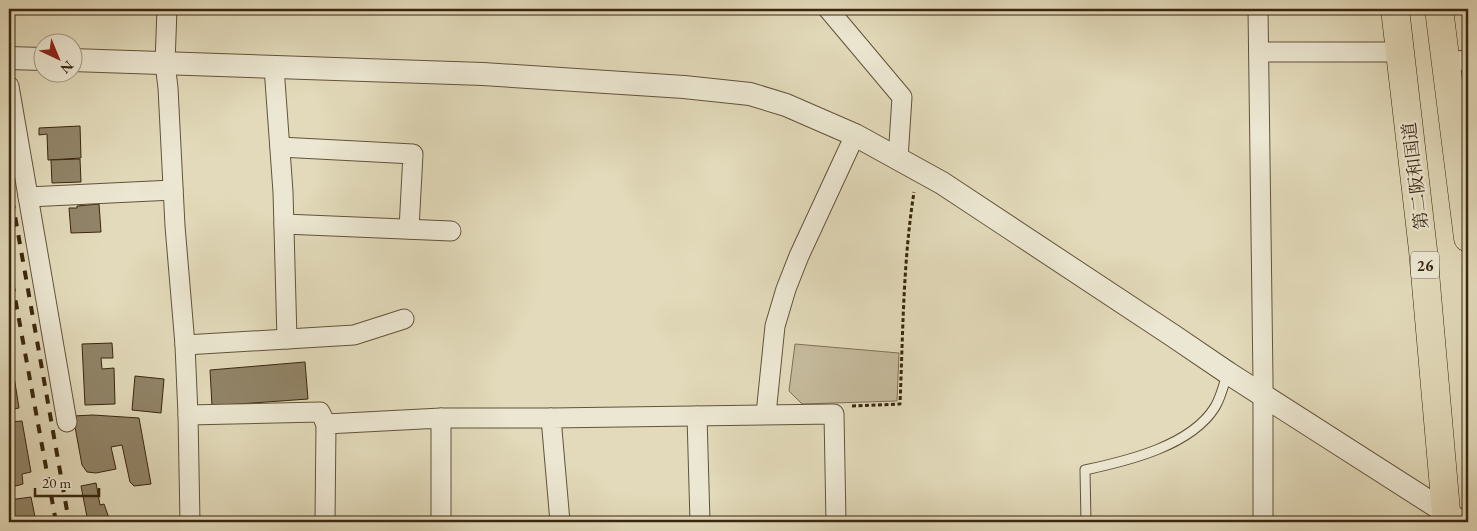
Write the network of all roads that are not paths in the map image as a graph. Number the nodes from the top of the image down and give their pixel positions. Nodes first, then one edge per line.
1 (167, 9) edge
2 (828, 9) edge
3 (1258, 9) edge
4 (1396, 9) edge
5 (1439, 9) edge
6 (1259, 52) junction
7 (1400, 52) junction
8 (9, 58) edge
9 (32, 59) edge
10 (82, 60) edge
11 (1457, 61) edge
12 (165, 63) junction
13 (274, 67) junction
14 (9, 86) edge
15 (855, 135) junction
16 (280, 147) junction
17 (908, 164) junction
18 (173, 190) junction
19 (28, 197) junction
20 (284, 224) junction
21 (409, 229) junction
22 (451, 231) dead end
23 (1468, 238) edge
24 (404, 319) dead end
25 (287, 339) junction
26 (185, 345) junction
27 (1228, 373) junction
28 (1263, 396) junction
29 (766, 414) junction
30 (188, 415) junction
31 (697, 416) junction
32 (442, 418) junction
33 (551, 418) junction
34 (67, 422) dead end
35 (326, 424) junction
36 (1451, 519) edge
37 (190, 522) edge
38 (325, 522) edge
39 (441, 522) edge
40 (560, 522) edge
41 (700, 522) edge
42 (836, 522) edge
43 (1086, 522) edge
44 (1263, 522) edge

1 - 12 street
2 - 17 street
3 - 6 street
4 - 7 highway, 第二阪和国道 / 26
5 - 11 highway
6 - 7 street
6 - 28 street
7 - 36 highway, 第二阪和国道 / 26
8 - 9 street
10 - 12 street
11 - 23 highway
12 - 13 street
12 - 18 street
13 - 15 street
13 - 16 street
14 - 19 street
15 - 17 street
15 - 29 street
16 - 20 street
16 - 21 street
17 - 27 street
18 - 19 street
18 - 26 street
19 - 34 street
20 - 21 street
20 - 25 street
21 - 22 street
24 - 25 street
25 - 26 street
26 - 30 street
27 - 28 street
27 - 43 lane
28 - 36 street
28 - 44 street
29 - 31 street
29 - 42 street
30 - 35 street
30 - 37 street
31 - 33 street
31 - 41 street
32 - 33 street
32 - 35 street
32 - 39 street
33 - 40 street
35 - 38 street

